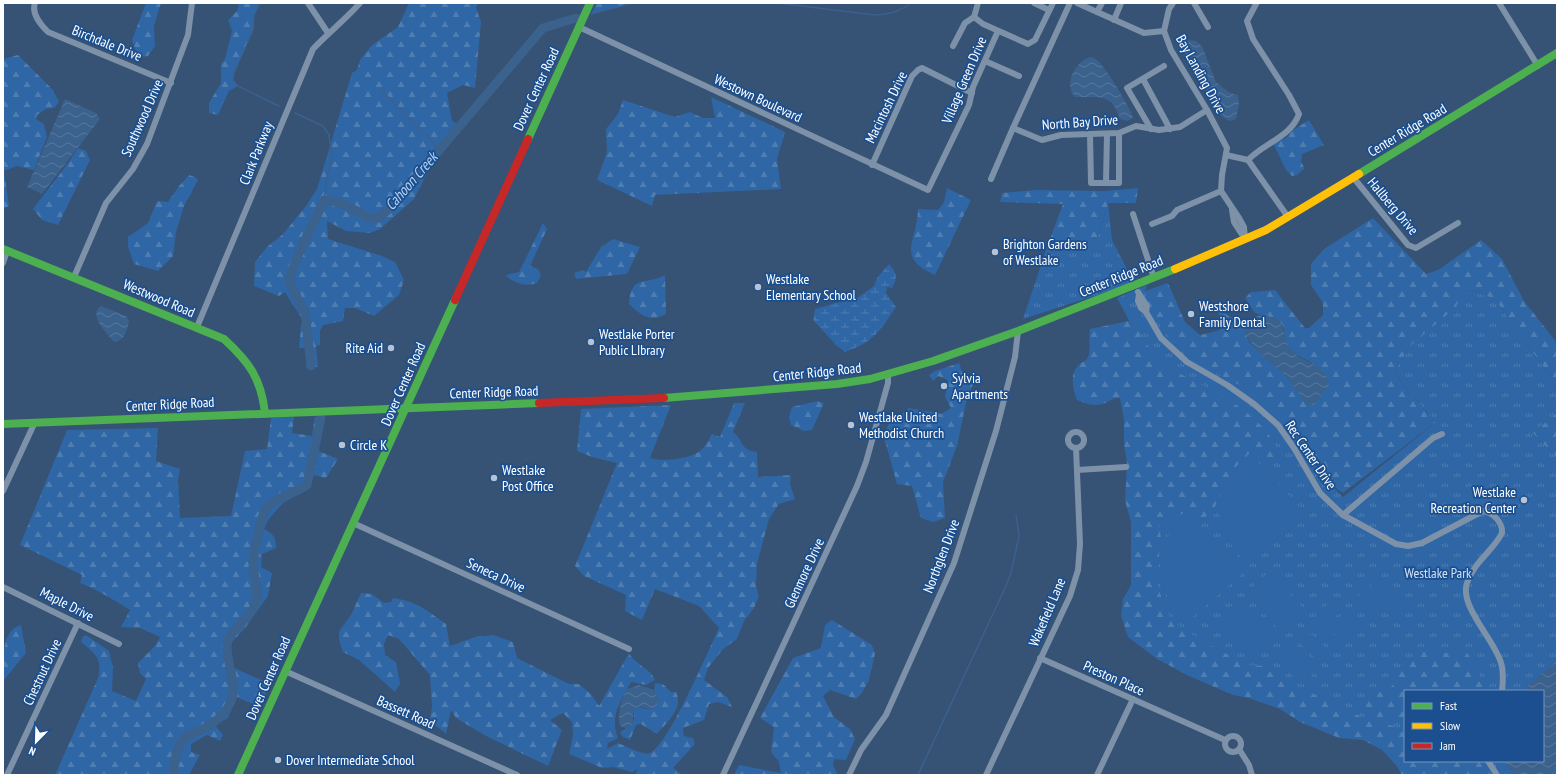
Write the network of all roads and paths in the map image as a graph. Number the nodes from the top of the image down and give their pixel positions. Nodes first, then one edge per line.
1 (34, 3) edge
2 (192, 3) edge
3 (308, 3) edge
4 (360, 3) edge
5 (590, 3) edge
6 (978, 3) edge
7 (1034, 3) edge
8 (1053, 3) edge
9 (1070, 3) edge
10 (1077, 3) edge
11 (1102, 3) edge
12 (1122, 3) edge
13 (1173, 3) edge
14 (1194, 3) edge
15 (1499, 3) edge
16 (1256, 4) edge
17 (1050, 10) junction
18 (1097, 12) junction
19 (974, 17) junction
20 (1114, 20) junction
21 (579, 27) junction
22 (1208, 27) dead end
23 (998, 31) junction
24 (1164, 31) junction
25 (328, 33) junction
26 (954, 46) dead end
27 (1557, 53) edge
28 (985, 61) junction
29 (1164, 66) dead end
30 (1538, 66) junction
31 (1019, 76) dead end
32 (1143, 79) junction
33 (171, 83) junction
34 (972, 94) junction
35 (1207, 110) junction
36 (1014, 128) junction
37 (1151, 129) junction
38 (1170, 129) junction
39 (1119, 133) junction
40 (1090, 134) junction
41 (1107, 134) junction
42 (1226, 155) junction
43 (1248, 160) junction
44 (872, 165) junction
45 (1353, 177) junction
46 (991, 179) dead end
47 (1106, 183) junction
48 (928, 190) joint
49 (1221, 191) junction
50 (1133, 214) dead end
51 (1288, 217) junction
52 (1458, 223) dead end
53 (1152, 224) dead end
54 (1245, 238) junction
55 (5, 250) edge
56 (3, 263) edge
57 (74, 277) junction
58 (1154, 278) junction
59 (1136, 286) junction
60 (196, 327) junction
61 (1018, 331) junction
62 (888, 374) junction
63 (407, 408) junction
64 (265, 412) junction
65 (35, 422) junction
66 (3, 424) edge
67 (1442, 434) dead end
68 (1076, 448) dead end
69 (1126, 467) dead end
70 (1077, 470) junction
71 (3, 491) edge
72 (1343, 515) junction
73 (353, 523) junction
74 (3, 587) edge
75 (78, 623) junction
76 (119, 644) dead end
77 (629, 649) dead end
78 (1040, 658) junction
79 (286, 671) junction
80 (1502, 690) edge
81 (1133, 700) junction
82 (1225, 740) junction
83 (1239, 749) junction
84 (1489, 762) edge
85 (7, 775) edge
86 (238, 775) edge
87 (517, 775) edge
88 (723, 775) edge
89 (849, 775) edge
90 (986, 775) edge
91 (1097, 775) edge
92 (1252, 775) edge
93 (1497, 775) edge

1 - 33 street, Birchdale Drive
2 - 33 street, Southwood Drive
3 - 25 street
4 - 25 street, Clark Parkway
5 - 21 main road, Dover Center Road
6 - 19 street
7 - 17 street
8 - 17 street, Village Green Drive
9 - 36 street, North Bay Drive
10 - 18 street
11 - 18 street
12 - 20 street
13 - 24 street, Bay Landing Drive
14 - 22 street
15 - 30 street
16 - 43 street
17 - 23 street, Village Green Drive
18 - 20 street
19 - 23 street
19 - 26 street
20 - 24 street
21 - 44 street, Westown Boulevard
21 - 63 main road, Dover Center Road
23 - 28 street, Village Green Drive
24 - 35 street, Bay Landing Drive
25 - 60 street, Clark Parkway
27 - 30 main road, Center Ridge Road
28 - 31 street
28 - 34 street, Village Green Drive
29 - 32 street
30 - 45 main road, Center Ridge Road
32 - 37 street
32 - 38 street
33 - 57 street, Southwood Drive
34 - 44 street, Macintosh Drive
34 - 48 street, Village Green Drive
35 - 38 street, North Bay Drive
35 - 42 street, Bay Landing Drive
36 - 40 street, North Bay Drive
36 - 46 street
37 - 38 street, North Bay Drive
37 - 39 street, North Bay Drive
39 - 41 street, North Bay Drive
39 - 47 street
40 - 41 street, North Bay Drive
40 - 47 street
41 - 47 street
42 - 43 street
42 - 49 street, Bay Landing Drive
43 - 51 street
44 - 48 street, Westown Boulevard
45 - 51 main road, Center Ridge Road
45 - 52 street, Hallberg Drive
49 - 53 street
49 - 54 street
50 - 58 street
51 - 54 main road, Center Ridge Road
54 - 58 main road, Center Ridge Road
55 - 56 street
55 - 57 main road, Westwood Road
57 - 60 main road, Westwood Road
58 - 59 main road, Center Ridge Road
59 - 61 main road, Center Ridge Road
59 - 72 street, Rec Center Drive
60 - 64 main road, Westwood Road
61 - 62 main road, Center Ridge Road
61 - 89 street, Northglen Drive
62 - 63 main road, Center Ridge Road
62 - 88 street, Glenmore Drive
63 - 64 main road, Center Ridge Road
63 - 73 main road, Dover Center Road
64 - 65 main road, Center Ridge Road
65 - 66 main road, Center Ridge Road
65 - 71 street
67 - 72 street
68 - 70 street, Wakefield Lane
69 - 70 street
70 - 78 street, Wakefield Lane
72 - 80 street, Rec Center Drive
73 - 77 street, Seneca Drive
73 - 79 main road, Dover Center Road
74 - 75 street, Maple Drive
75 - 76 street, Maple Drive
75 - 85 street, Chestnut Drive
78 - 81 street, Preston Place
78 - 90 street, Wakefield Lane
79 - 86 main road, Dover Center Road
79 - 87 street, Bassett Road
81 - 82 street, Preston Place
81 - 91 street
82 - 83 street
82 - 83 street
83 - 92 street
84 - 93 street

